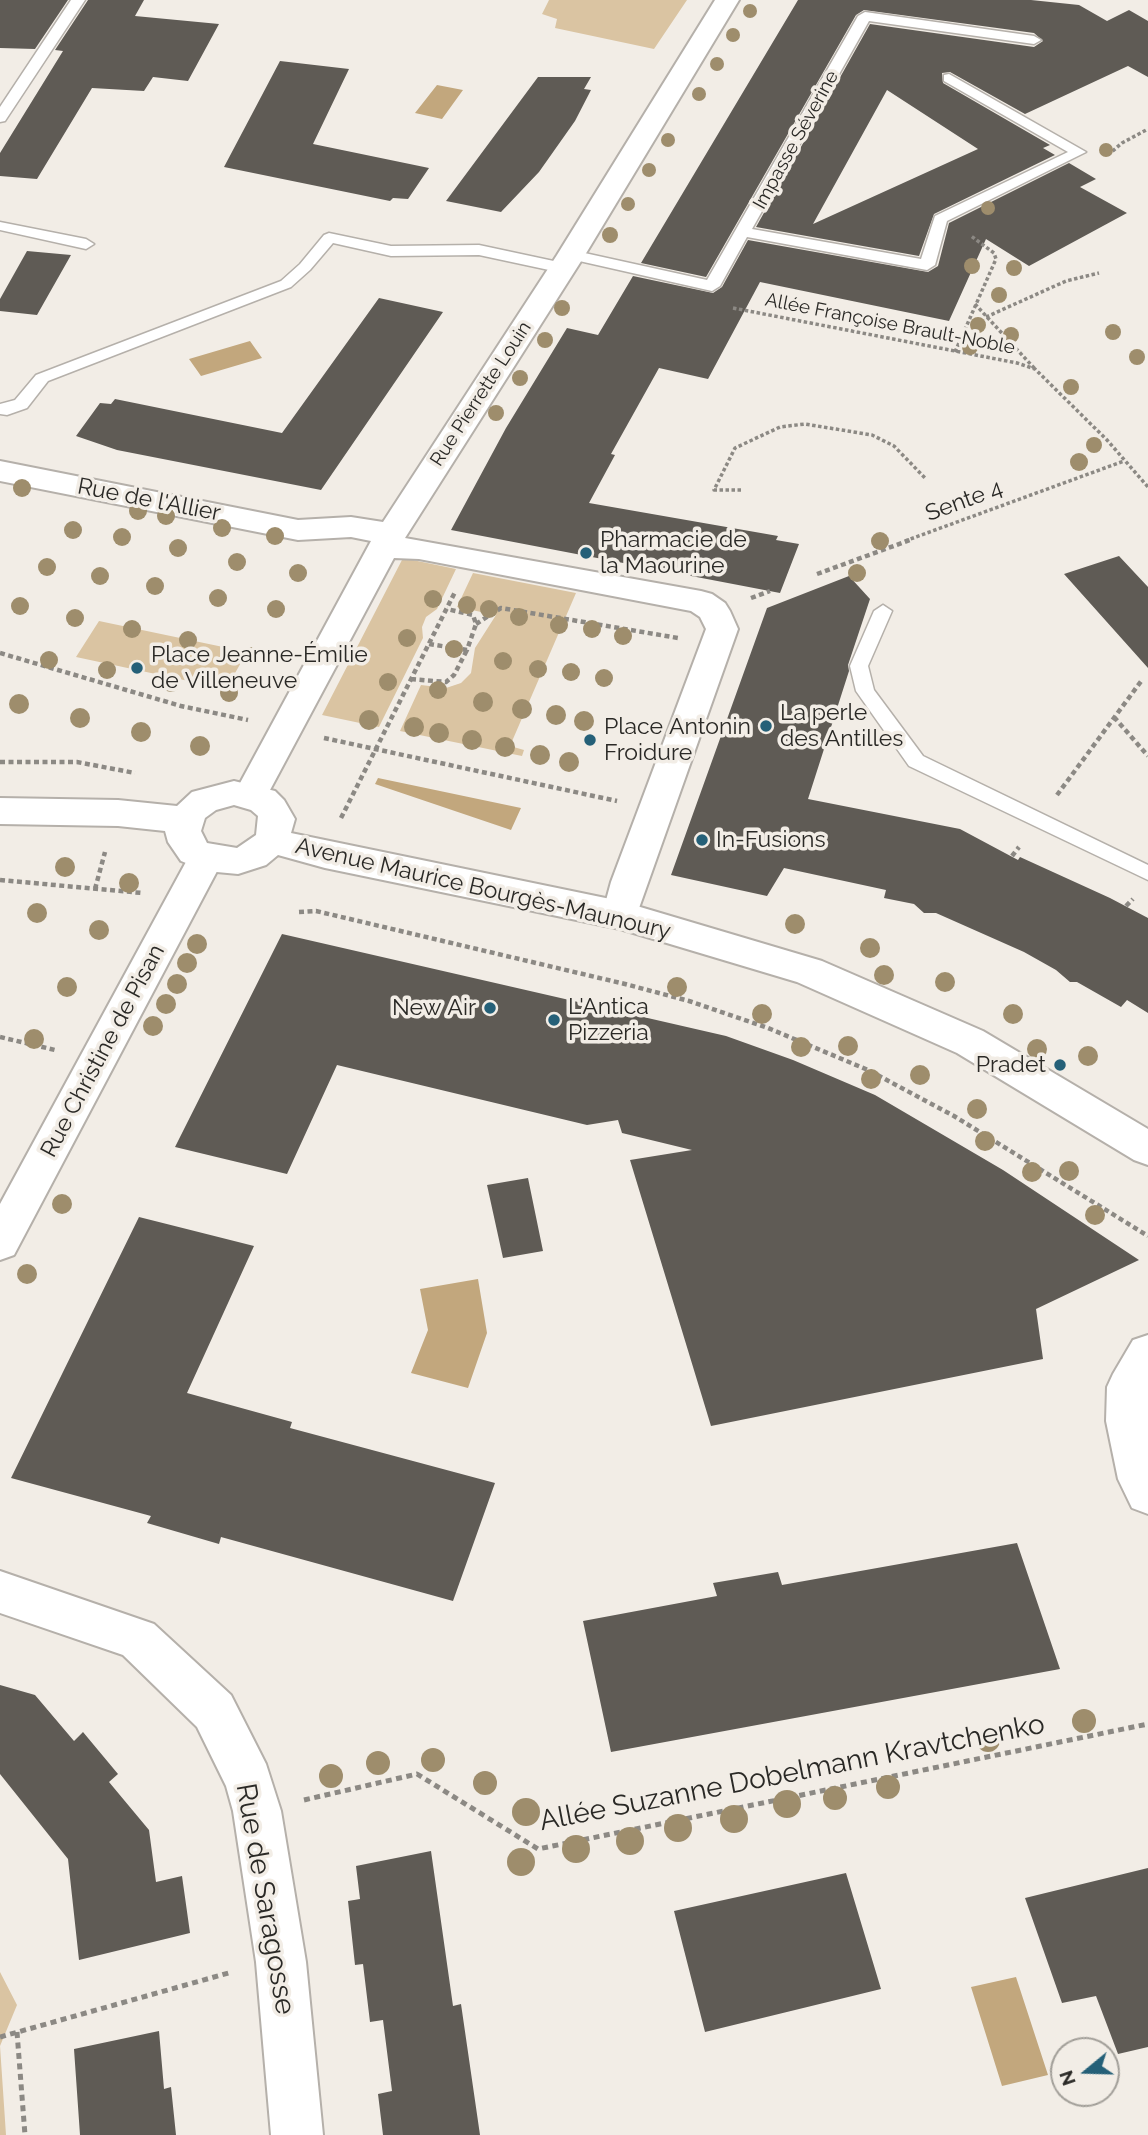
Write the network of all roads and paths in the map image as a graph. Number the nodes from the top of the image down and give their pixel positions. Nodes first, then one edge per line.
1 (78, 0) edge
2 (727, 0) edge
3 (1034, 40) dead end
4 (949, 78) dead end
5 (0, 118) edge
6 (1148, 130) edge
7 (1098, 161) dead end
8 (0, 226) edge
9 (744, 232) junction
10 (966, 233) dead end
11 (86, 244) dead end
12 (567, 261) junction
13 (1099, 273) dead end
14 (975, 304) junction
15 (726, 306) dead end
16 (986, 317) junction
17 (955, 352) junction
18 (1035, 369) junction
19 (0, 408) edge
20 (1124, 461) junction
21 (0, 471) edge
22 (926, 480) dead end
23 (1148, 487) edge
24 (741, 489) dead end
25 (383, 547) junction
26 (471, 559) junction
27 (817, 573) dead end
28 (447, 609) junction
29 (883, 611) dead end
30 (476, 624) junction
31 (429, 644) junction
32 (716, 645) junction
33 (467, 650) junction
34 (0, 653) edge
35 (411, 679) junction
36 (1142, 680) dead end
37 (181, 706) dead end
38 (1114, 717) junction
39 (317, 737) dead end
40 (376, 750) junction
41 (1148, 756) edge
42 (0, 762) edge
43 (135, 773) dead end
44 (250, 796) junction
45 (655, 809) junction
46 (0, 811) edge
47 (186, 820) junction
48 (1039, 820) junction
49 (339, 823) dead end
50 (272, 841) junction
51 (107, 845) dead end
52 (1012, 856) dead end
53 (206, 858) junction
54 (1148, 873) edge
55 (0, 880) edge
56 (95, 889) junction
57 (150, 894) dead end
58 (299, 912) dead end
59 (620, 915) junction
60 (0, 1037) edge
61 (62, 1054) dead end
62 (1148, 1149) edge
63 (1148, 1236) edge
64 (0, 1243) edge
65 (1148, 1353) edge
66 (1148, 1494) edge
67 (0, 1592) edge
68 (1148, 1724) edge
69 (257, 1811) junction
70 (281, 1962) junction
71 (17, 2032) junction
72 (0, 2037) edge
73 (25, 2135) edge
74 (297, 2135) edge

1 - 5 lane
2 - 12 street, Rue Pierrette Louin
3 - 9 lane, Impasse Séverine
4 - 9 lane
6 - 7 path
8 - 11 lane
9 - 12 lane, Impasse Séverine
10 - 14 path
12 - 19 lane
12 - 25 street, Rue Pierrette Louin
13 - 16 path
14 - 16 path
14 - 17 path
15 - 17 path, Allée Françoise Brault-Noble
16 - 18 path
17 - 18 path, Allée Françoise Brault-Noble
18 - 20 path, Allée Françoise Brault-Noble
20 - 23 path, Allée Françoise Brault-Noble
20 - 27 path, Sente 4
21 - 25 street, Rue de l'Allier
22 - 24 path
25 - 26 street
25 - 44 street, Rue Pierrette Louin
26 - 28 path
26 - 32 street
28 - 30 path
28 - 31 path
29 - 48 lane
30 - 32 path
30 - 33 path
31 - 33 path
31 - 35 path
32 - 45 street
33 - 35 path
34 - 37 path
35 - 40 path
36 - 38 path
38 - 41 path
38 - 48 path
39 - 40 path
40 - 45 path
40 - 49 path
42 - 43 path
44 - 47 street
44 - 50 street
45 - 59 street
46 - 47 street
47 - 53 street
48 - 52 path
48 - 54 lane
50 - 53 street
50 - 59 street, Avenue Maurice Bourgès-Maunoury
51 - 56 path
53 - 64 street, Rue Christine de Pisan
55 - 56 path
56 - 57 path
58 - 63 path
59 - 62 street, Avenue Maurice Bourgès-Maunoury
60 - 61 path
65 - 66 street
67 - 69 street, Rue de Saragosse
68 - 69 path, Allée Suzanne Dobelmann Kravtchenko
69 - 70 street, Rue de Saragosse
70 - 71 path
70 - 74 street, Rue de Saragosse
71 - 72 path
71 - 73 path

